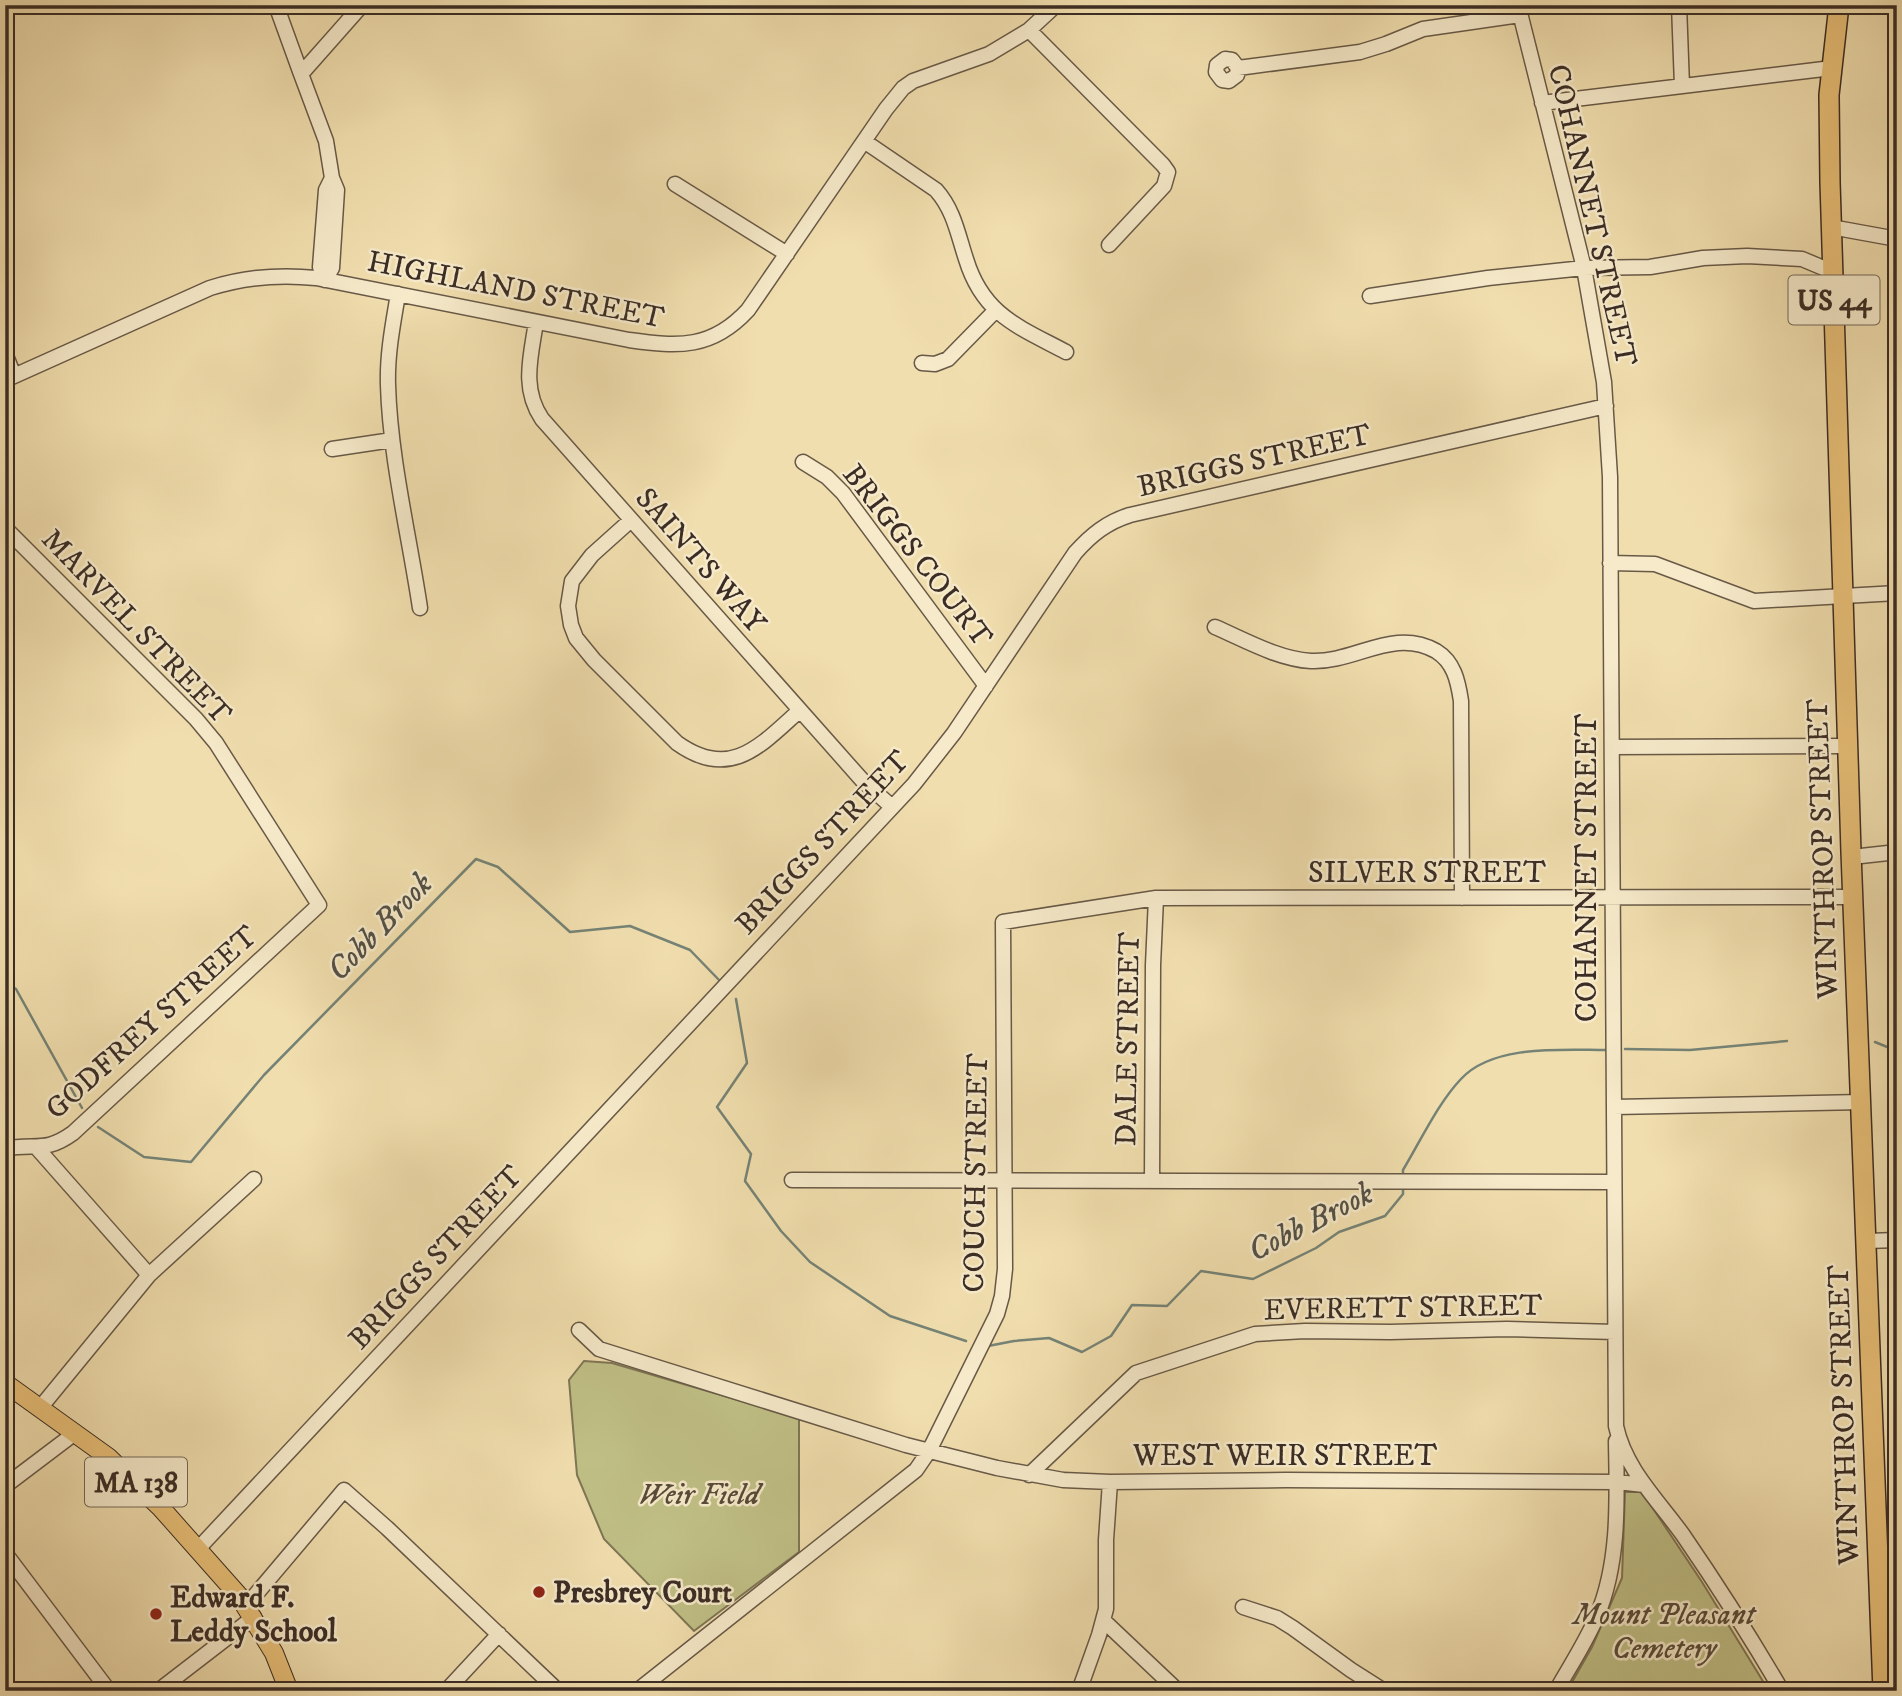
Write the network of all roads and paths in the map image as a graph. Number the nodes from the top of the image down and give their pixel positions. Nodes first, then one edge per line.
1 (276, 5) edge
2 (362, 5) edge
3 (1056, 5) edge
4 (1679, 5) edge
5 (1839, 5) edge
6 (1519, 10) edge
7 (1029, 30) junction
8 (1238, 68) dead end
9 (1832, 68) junction
10 (301, 74) junction
11 (1682, 86) junction
12 (1542, 103) junction
13 (864, 141) junction
14 (675, 184) dead end
15 (1831, 227) junction
16 (1897, 239) edge
17 (1109, 245) dead end
18 (787, 254) junction
19 (1584, 268) junction
20 (1833, 272) junction
21 (325, 280) junction
22 (398, 294) junction
23 (1370, 296) dead end
24 (995, 311) junction
25 (536, 322) junction
26 (1066, 352) dead end
27 (5, 353) edge
28 (922, 363) dead end
29 (10, 378) edge
30 (1606, 406) junction
31 (392, 440) junction
32 (332, 449) dead end
33 (803, 462) dead end
34 (631, 520) junction
35 (5, 528) edge
36 (1610, 563) junction
37 (1897, 593) edge
38 (1843, 594) junction
39 (419, 608) dead end
40 (1215, 627) dead end
41 (986, 686) junction
42 (799, 711) junction
43 (1849, 746) junction
44 (1612, 747) junction
45 (892, 807) junction
46 (1897, 852) edge
47 (1852, 857) junction
48 (1156, 898) junction
49 (1462, 898) junction
50 (1612, 898) junction
51 (1853, 898) junction
52 (319, 905) joint
53 (1003, 922) joint
54 (1862, 1102) junction
55 (1614, 1107) junction
56 (37, 1148) junction
57 (5, 1149) edge
58 (254, 1179) dead end
59 (792, 1180) dead end
60 (1004, 1180) junction
61 (1152, 1181) junction
62 (1614, 1182) junction
63 (1897, 1240) edge
64 (1867, 1241) junction
65 (149, 1275) junction
66 (579, 1329) dead end
67 (1615, 1332) junction
68 (5, 1383) edge
69 (40, 1408) junction
70 (1616, 1426) junction
71 (75, 1433) junction
72 (929, 1451) junction
73 (1029, 1475) junction
74 (1110, 1482) junction
75 (1617, 1482) junction
76 (1644, 1485) junction
77 (5, 1486) edge
78 (197, 1550) junction
79 (5, 1553) edge
80 (1243, 1607) dead end
81 (250, 1611) junction
82 (1104, 1621) junction
83 (499, 1634) junction
84 (109, 1691) edge
85 (158, 1691) edge
86 (289, 1691) edge
87 (446, 1691) edge
88 (558, 1691) edge
89 (637, 1691) edge
90 (1079, 1691) edge
91 (1178, 1691) edge
92 (1384, 1691) edge
93 (1556, 1691) edge
94 (1782, 1691) edge
95 (1882, 1691) edge

1 - 10 street
2 - 10 street
3 - 7 street, HIGHLAND STREET
4 - 11 street
5 - 9 highway, WINTHROP STREET / US 44
6 - 8 street
6 - 12 street, COHANNET STREET
7 - 13 street, HIGHLAND STREET
7 - 17 street
9 - 11 street
9 - 15 highway, WINTHROP STREET / US 44
10 - 21 street
11 - 12 street
12 - 19 street, COHANNET STREET
13 - 18 street, HIGHLAND STREET
13 - 24 street
14 - 18 street
15 - 16 street
15 - 20 highway, WINTHROP STREET / US 44
18 - 25 street, HIGHLAND STREET
19 - 20 street
19 - 23 street
19 - 30 street, COHANNET STREET
20 - 38 highway, WINTHROP STREET / US 44
21 - 22 street, HIGHLAND STREET
21 - 29 street, HIGHLAND STREET
22 - 25 street, HIGHLAND STREET
22 - 31 street
24 - 26 street
24 - 28 street
25 - 34 street, SAINTS WAY
27 - 29 street
30 - 36 street, COHANNET STREET
30 - 41 street, BRIGGS STREET
31 - 32 street
31 - 39 street
33 - 41 street, BRIGGS COURT
34 - 42 street, SAINTS WAY
34 - 42 street
35 - 52 street, MARVEL STREET
36 - 38 street
36 - 44 street, COHANNET STREET
37 - 38 street
38 - 43 highway, WINTHROP STREET / US 44
40 - 49 street
41 - 45 street, BRIGGS STREET
42 - 45 street, SAINTS WAY
43 - 44 street
43 - 47 highway, WINTHROP STREET / US 44
44 - 50 street, COHANNET STREET
45 - 78 street, BRIGGS STREET
46 - 47 street
47 - 51 highway, WINTHROP STREET / US 44
48 - 49 street, SILVER STREET
48 - 53 street, SILVER STREET
48 - 61 street, DALE STREET
49 - 50 street, SILVER STREET
50 - 51 street, SILVER STREET
50 - 55 street, COHANNET STREET
51 - 54 highway, WINTHROP STREET / US 44
52 - 56 street, GODFREY STREET
53 - 60 street, COUCH STREET
54 - 55 street
54 - 64 highway, WINTHROP STREET / US 44
55 - 62 street, COHANNET STREET
56 - 57 street, GODFREY STREET
56 - 65 street
58 - 65 street
59 - 60 street
60 - 61 street
60 - 72 street, COUCH STREET
61 - 62 street
62 - 67 street, COHANNET STREET
63 - 64 street
64 - 95 highway, WINTHROP STREET / US 44
65 - 69 street
66 - 72 street, WEST WEIR STREET
67 - 70 street, COHANNET STREET
67 - 73 street, EVERETT STREET
68 - 69 main road, MA 138
69 - 71 main road, MA 138
70 - 75 street
70 - 76 street, COHANNET STREET
71 - 77 street
71 - 78 main road, MA 138
72 - 73 street, WEST WEIR STREET
72 - 89 street, COUCH STREET
73 - 74 street, WEST WEIR STREET
74 - 75 street, WEST WEIR STREET
74 - 82 street
75 - 76 street, WEST WEIR STREET
75 - 93 street
76 - 94 street, COHANNET STREET
78 - 81 main road, MA 138
79 - 84 street
80 - 92 street
81 - 83 street
81 - 85 street
81 - 86 main road, MA 138
82 - 90 street
82 - 91 street
83 - 87 street
83 - 88 street

